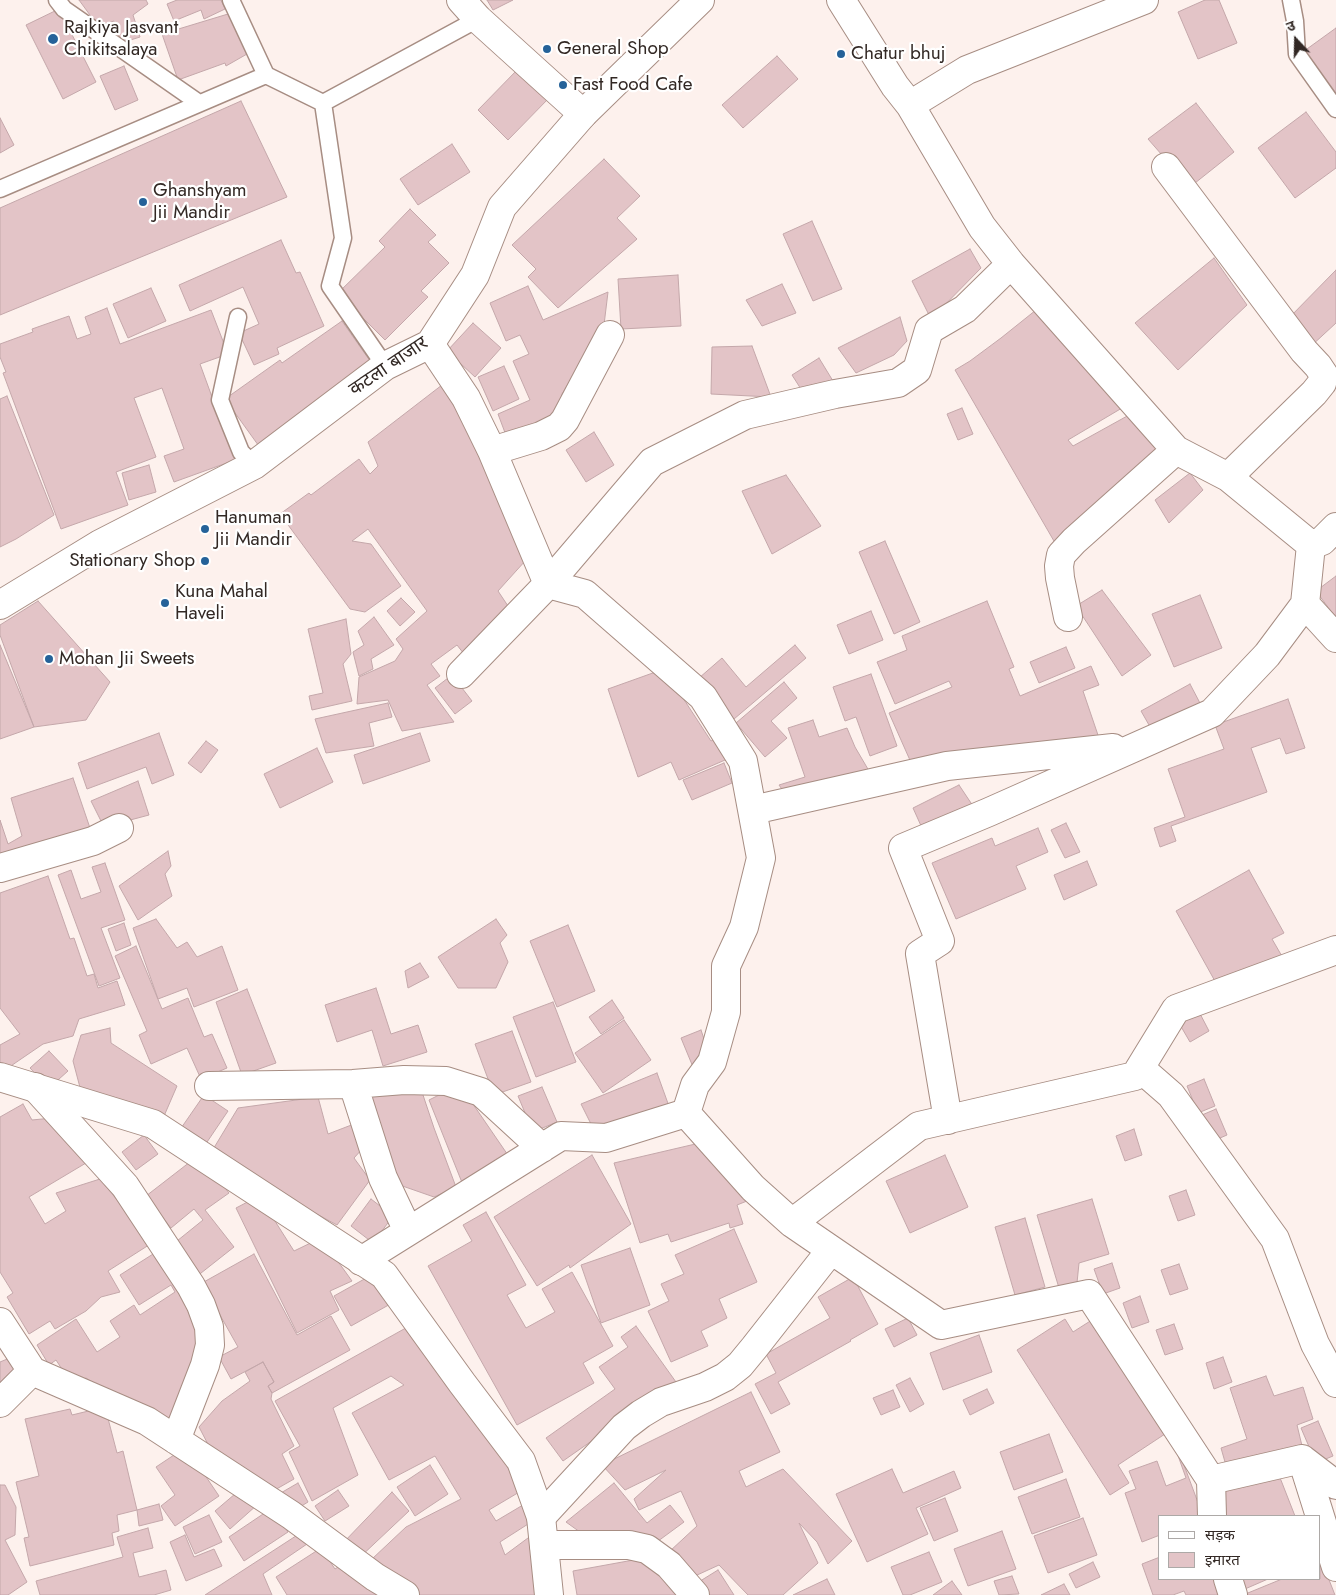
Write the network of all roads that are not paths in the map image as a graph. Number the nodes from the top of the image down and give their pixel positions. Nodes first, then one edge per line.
1 (57, 0) edge
2 (231, 0) edge
3 (700, 0) edge
4 (841, 0) edge
5 (1144, 0) edge
6 (1291, 0) edge
7 (470, 10) edge
8 (266, 75) junction
9 (199, 103) junction
10 (323, 103) junction
11 (910, 105) junction
12 (1336, 109) edge
13 (583, 114) junction
14 (1166, 166) dead end
15 (0, 189) edge
16 (1011, 264) junction
17 (238, 317) dead end
18 (610, 335) dead end
19 (430, 344) junction
20 (385, 366) junction
21 (1176, 450) junction
22 (492, 451) junction
23 (254, 465) junction
24 (1228, 477) junction
25 (1336, 527) edge
26 (1311, 544) junction
27 (548, 584) junction
28 (1304, 604) junction
29 (0, 605) edge
30 (1068, 617) dead end
31 (1336, 638) edge
32 (462, 674) dead end
33 (1137, 746) junction
34 (752, 810) junction
35 (119, 828) dead end
36 (0, 868) edge
37 (1336, 950) edge
38 (1140, 1068) junction
39 (0, 1077) edge
40 (354, 1084) junction
41 (209, 1086) dead end
42 (36, 1087) junction
43 (686, 1113) junction
44 (948, 1120) junction
45 (542, 1148) junction
46 (792, 1223) junction
47 (408, 1231) junction
48 (831, 1250) junction
49 (361, 1260) junction
50 (0, 1322) edge
51 (16, 1360) edge
52 (1336, 1383) edge
53 (0, 1403) edge
54 (176, 1440) junction
55 (1302, 1459) junction
56 (1211, 1480) junction
57 (1336, 1485) edge
58 (1212, 1515) edge
59 (1320, 1515) edge
60 (541, 1517) junction
61 (1321, 1519) edge
62 (544, 1546) junction
63 (1336, 1567) edge
64 (1228, 1580) edge
65 (405, 1595) edge
66 (549, 1595) edge
67 (695, 1595) edge
68 (1233, 1595) edge

1 - 9 lane
2 - 8 lane
3 - 13 street, कटला बाजार
4 - 11 street
5 - 11 street
6 - 12 lane
7 - 10 lane
7 - 13 street
8 - 9 lane
8 - 10 lane
9 - 15 lane
10 - 20 lane
11 - 16 street
13 - 19 street, कटला बाजार
14 - 24 street
16 - 21 street
16 - 27 street
17 - 23 lane
18 - 22 street
19 - 20 street, कटला बाजार
19 - 22 street
20 - 23 street, कटला बाजार
21 - 24 street
21 - 30 street
22 - 27 street
23 - 29 street, कटला बाजार
24 - 26 street
25 - 26 street
26 - 28 street
27 - 32 street
27 - 34 street
28 - 31 street
28 - 33 street
33 - 34 street
33 - 44 street
34 - 43 street
35 - 36 street
37 - 38 street
38 - 44 street
38 - 52 street
39 - 42 street
40 - 41 street
40 - 45 street
40 - 47 street
42 - 49 street
42 - 54 street
43 - 45 street
43 - 46 street
44 - 46 street
45 - 47 street
46 - 48 street
47 - 49 street
48 - 56 street
48 - 60 street
49 - 60 street
50 - 51 street
51 - 53 street
51 - 54 street
54 - 65 street
55 - 56 street
55 - 57 street
55 - 59 street
56 - 58 street
60 - 62 street
61 - 63 street
62 - 66 street
62 - 67 street
64 - 68 street

